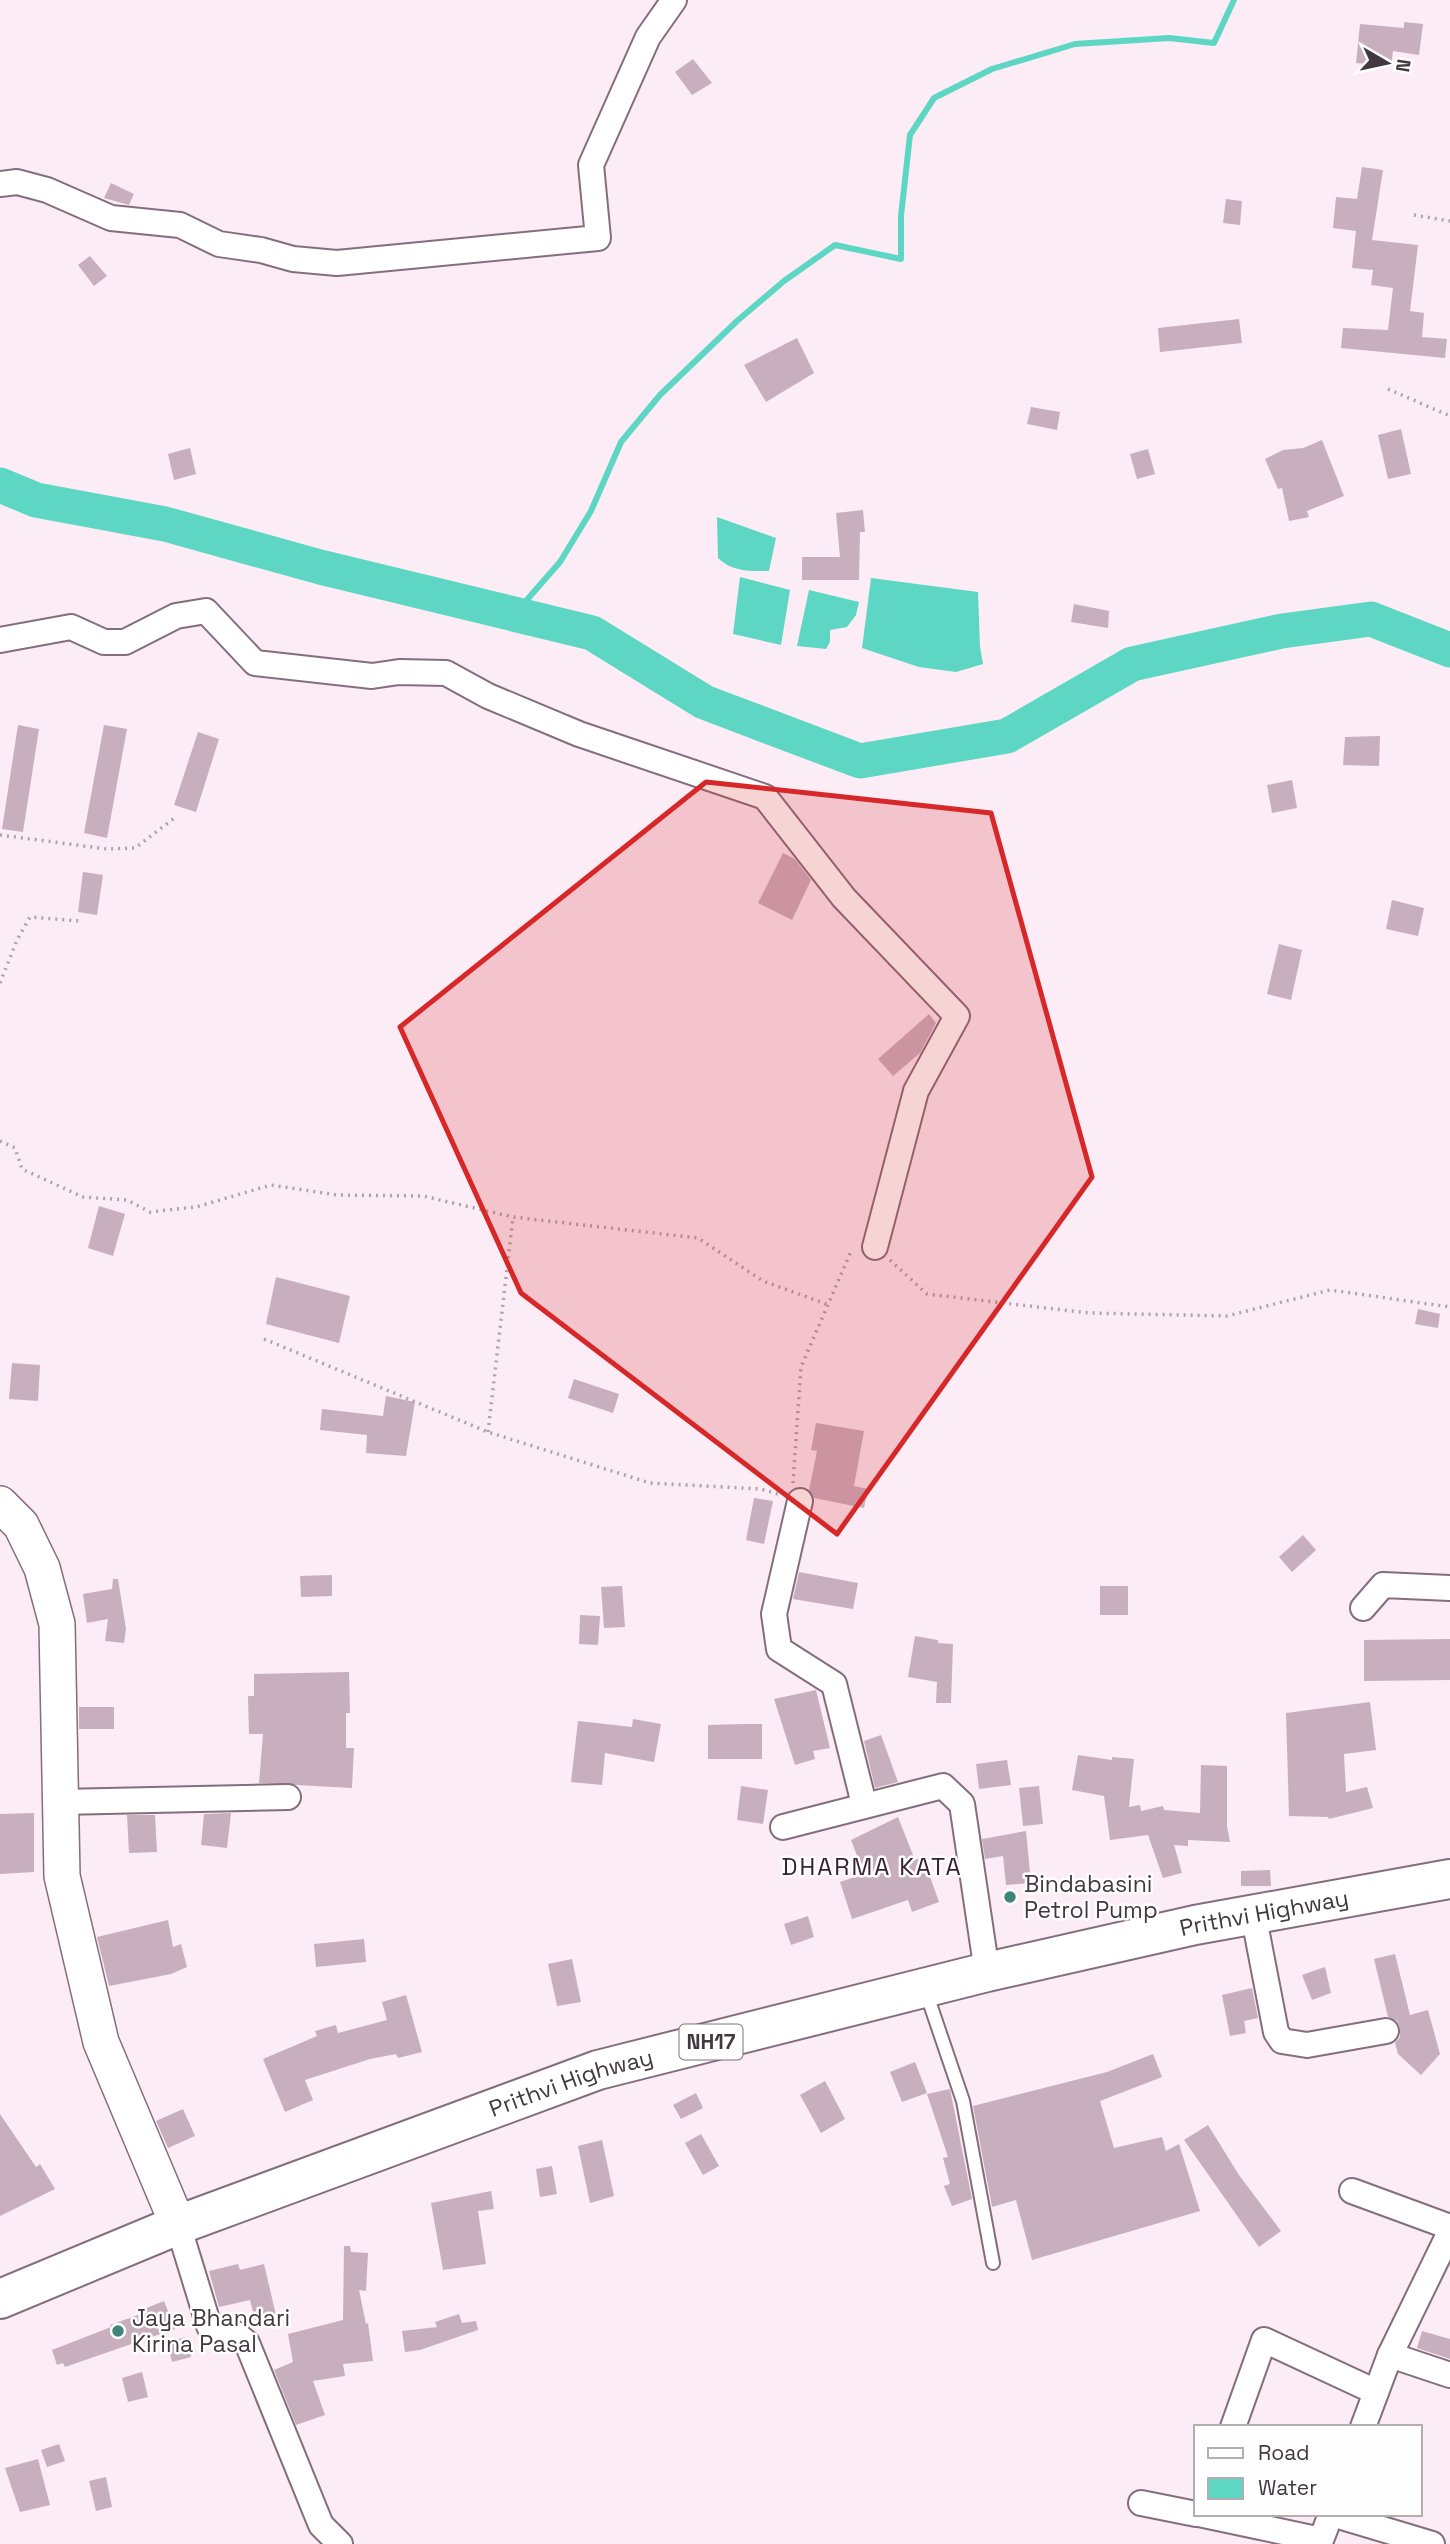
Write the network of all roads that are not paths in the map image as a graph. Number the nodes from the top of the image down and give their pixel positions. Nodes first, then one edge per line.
1 (674, 0) edge
2 (0, 184) edge
3 (0, 640) edge
4 (875, 1247) road end
5 (800, 1501) road end
6 (0, 1504) edge
7 (1450, 1588) edge
8 (1363, 1608) dead end
9 (288, 1797) dead end
10 (60, 1802) junction
11 (864, 1804) junction
12 (783, 1827) dead end
13 (1450, 1878) edge
14 (1253, 1913) junction
15 (987, 1972) junction
16 (925, 1988) junction
17 (1386, 2031) dead end
18 (1352, 2191) dead end
19 (178, 2225) junction
20 (1450, 2229) edge
21 (993, 2263) dead end
22 (0, 2299) edge
23 (1390, 2355) junction
24 (1450, 2375) edge
25 (1376, 2392) junction
26 (1234, 2425) edge
27 (1364, 2425) edge
28 (1141, 2502) dead end
29 (1194, 2513) edge
30 (1209, 2516) edge
31 (1330, 2516) edge
32 (1338, 2516) edge
33 (340, 2544) edge
34 (1432, 2544) edge

1 - 2 street
3 - 4 street
5 - 11 street
6 - 10 main road
7 - 8 street
9 - 10 street
10 - 19 main road
11 - 12 street
11 - 15 street
13 - 14 highway, Prithvi Highway / NH17
14 - 15 highway, Prithvi Highway / NH17
14 - 17 street
15 - 16 highway, Prithvi Highway / NH17
16 - 19 highway, Prithvi Highway / NH17
16 - 21 lane
18 - 20 street
19 - 22 highway, Prithvi Highway / NH17
19 - 33 street
20 - 23 street
23 - 24 street
23 - 25 street
25 - 26 street
25 - 27 street
28 - 29 street
30 - 31 street
32 - 34 street

